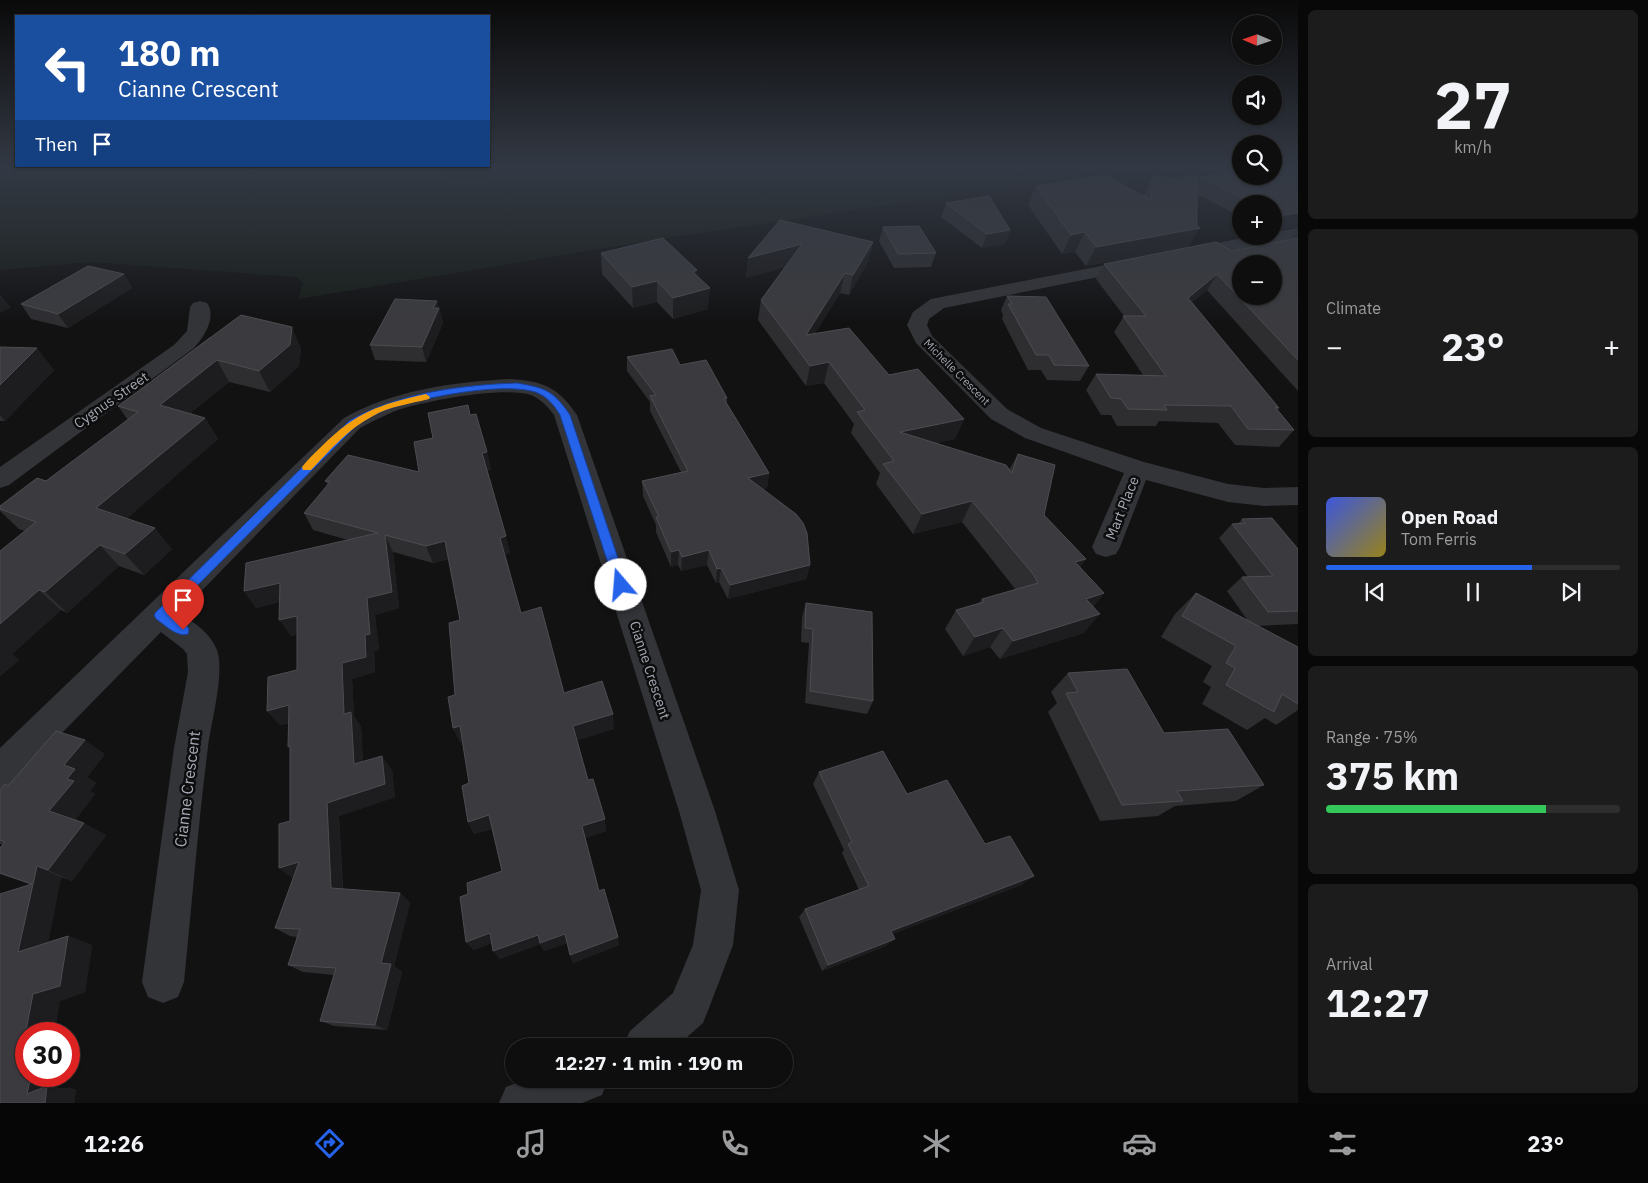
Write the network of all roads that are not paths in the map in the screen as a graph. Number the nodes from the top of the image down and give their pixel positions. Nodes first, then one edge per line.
1 (1298, 233) edge
2 (200, 307) dead end
3 (1138, 469) junction
4 (0, 479) edge
5 (1298, 496) edge
6 (1106, 546) dead end
7 (160, 615) junction
8 (0, 772) edge
9 (163, 982) dead end
10 (654, 1038) edge
11 (562, 1088) edge
12 (522, 1103) edge

1 - 3 street, Michelle Crescent
2 - 4 street, Cygnus Street
3 - 5 street, Michelle Crescent
3 - 6 street, Mart Place
7 - 8 street, Cianne Crescent
7 - 9 street, Cianne Crescent
7 - 10 street, Cianne Crescent
11 - 12 street

